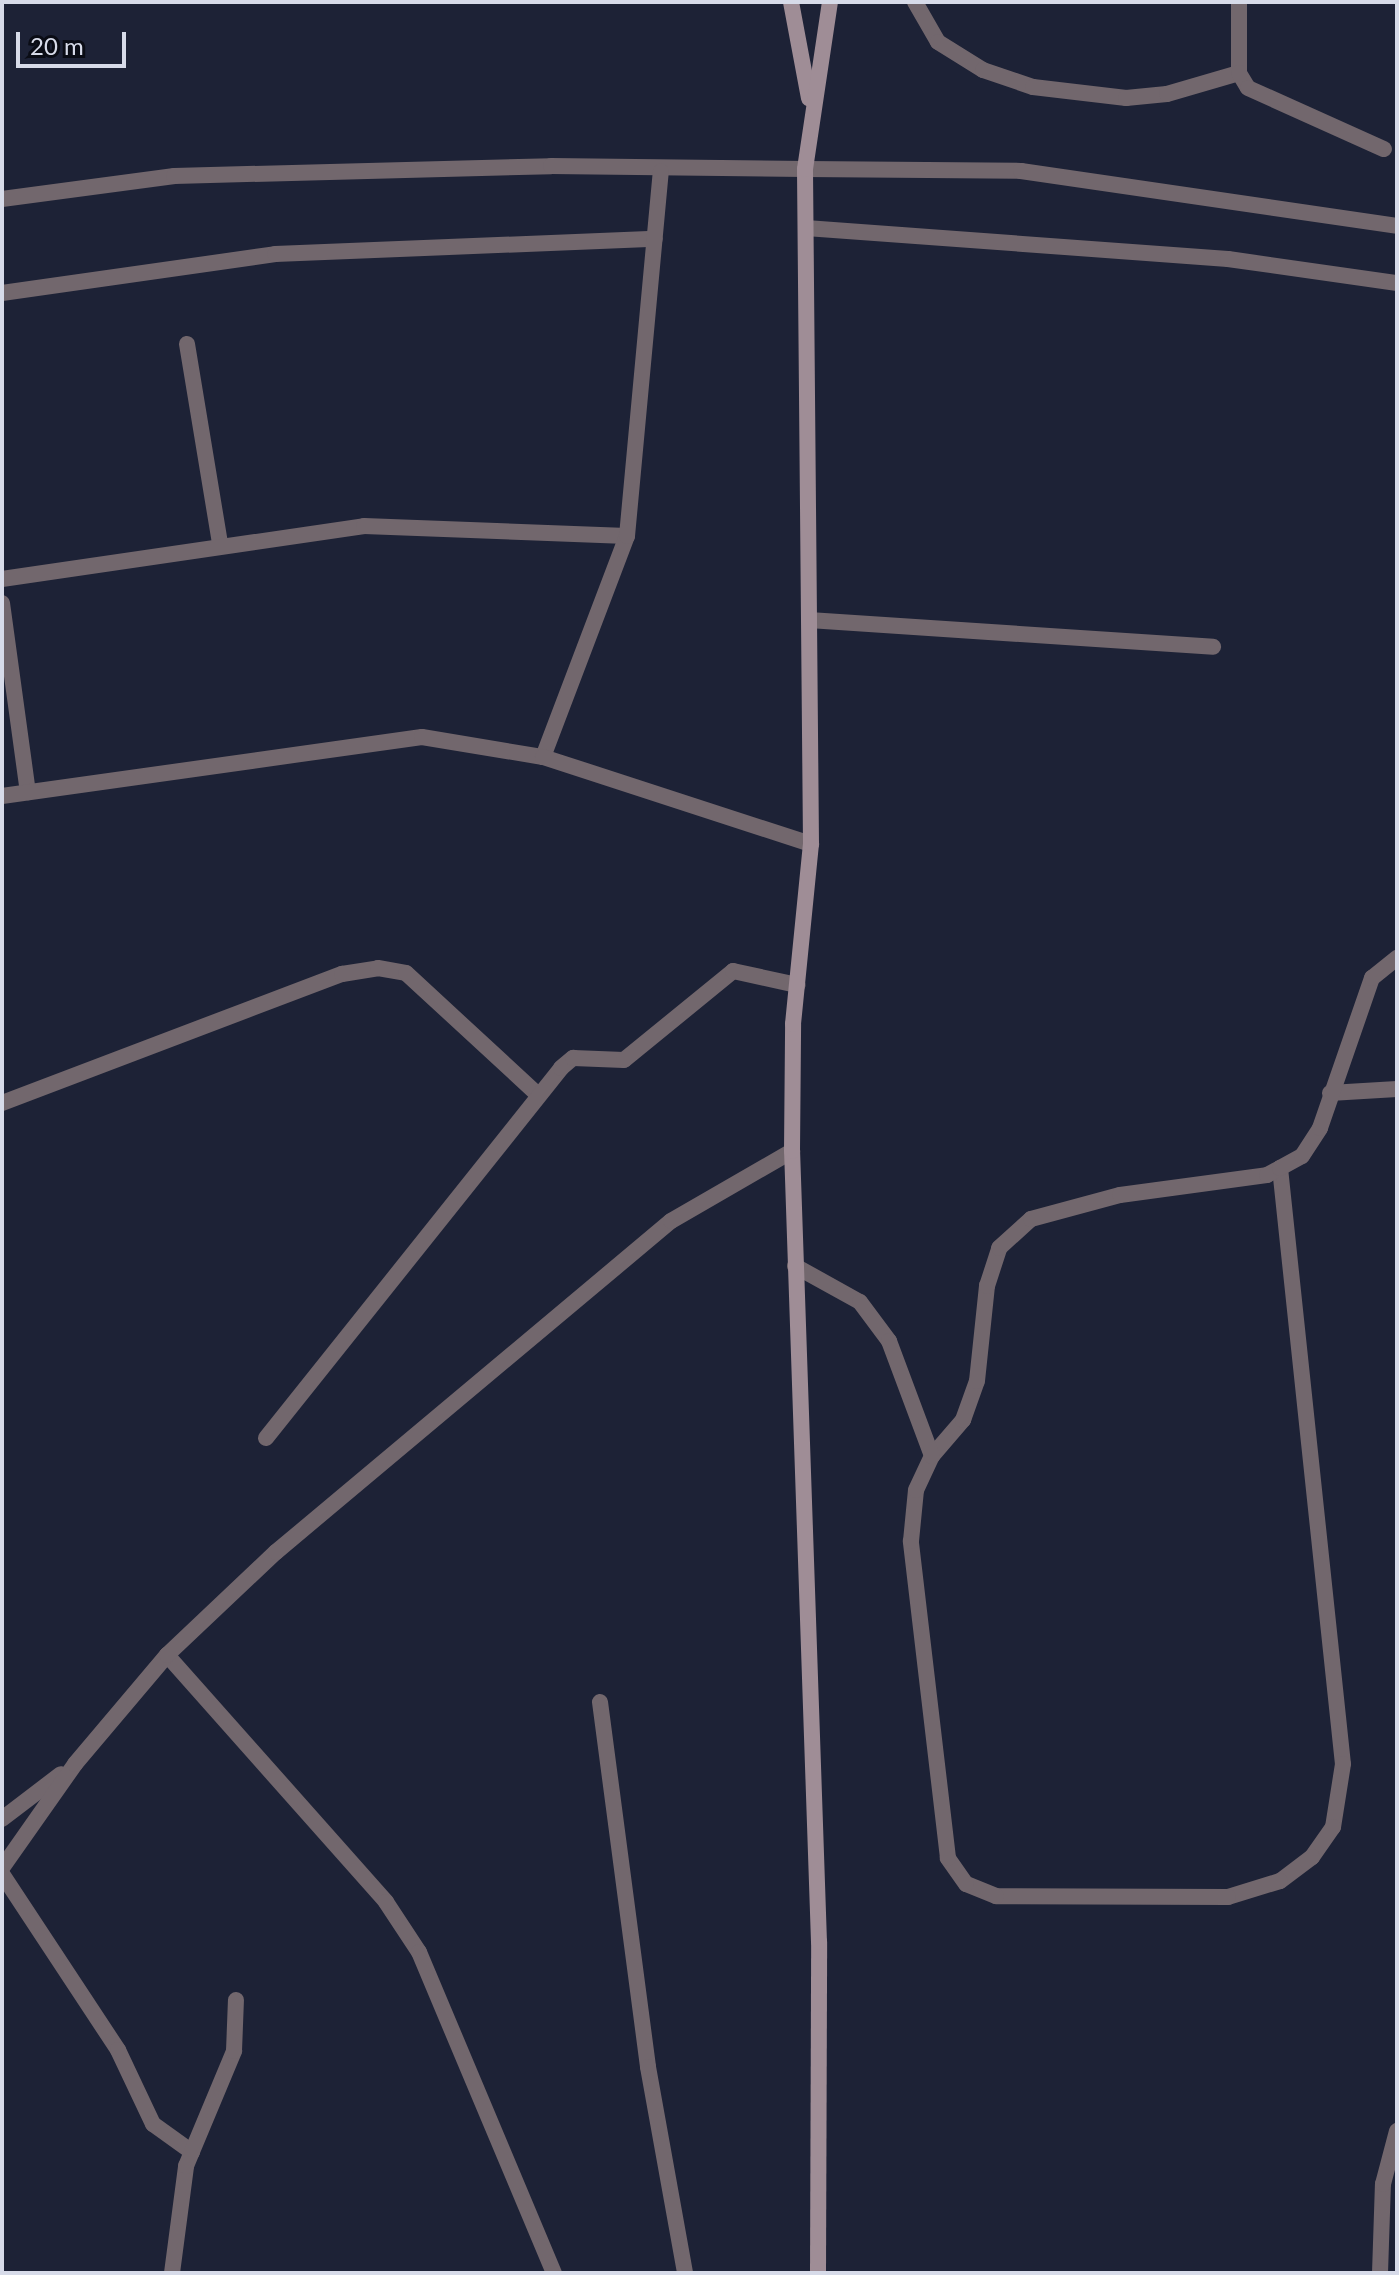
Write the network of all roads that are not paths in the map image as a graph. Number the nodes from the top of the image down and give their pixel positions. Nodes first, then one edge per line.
1 (791, 2) edge
2 (830, 2) edge
3 (915, 2) edge
4 (1239, 2) edge
5 (1239, 73) junction
6 (811, 107) junction
7 (1384, 149) dead end
8 (805, 169) junction
9 (661, 172) junction
10 (2, 199) edge
11 (1397, 226) edge
12 (806, 228) junction
13 (655, 239) junction
14 (1397, 283) edge
15 (2, 293) edge
16 (187, 344) dead end
17 (627, 536) junction
18 (220, 544) junction
19 (2, 579) edge
20 (2, 603) edge
21 (809, 620) junction
22 (1213, 647) dead end
23 (543, 757) junction
24 (28, 792) junction
25 (2, 796) edge
26 (811, 844) junction
27 (1397, 958) edge
28 (797, 985) junction
29 (1397, 1089) edge
30 (1330, 1093) junction
31 (538, 1095) junction
32 (2, 1103) edge
33 (792, 1151) junction
34 (1280, 1168) junction
35 (795, 1266) junction
36 (266, 1438) dead end
37 (932, 1456) junction
38 (167, 1655) junction
39 (600, 1702) dead end
40 (75, 1764) junction
41 (2, 1819) edge
42 (2, 1868) edge
43 (2, 1874) edge
44 (236, 2000) dead end
45 (1397, 2131) edge
46 (192, 2152) junction
47 (172, 2273) edge
48 (554, 2273) edge
49 (685, 2273) edge
50 (818, 2273) edge
51 (1380, 2273) edge

1 - 6 main road
2 - 6 main road
3 - 5 street
4 - 5 street
5 - 7 street
6 - 8 main road
8 - 9 street
8 - 11 street
8 - 12 main road
9 - 10 street
9 - 13 street
12 - 14 street
12 - 21 main road
13 - 15 street
13 - 17 street
16 - 18 street
17 - 18 street
17 - 23 street
18 - 19 street
20 - 24 street
21 - 22 street
21 - 26 main road
23 - 24 street
23 - 26 street
24 - 25 street
26 - 28 main road
27 - 30 street
28 - 31 street
28 - 33 main road
29 - 30 street
30 - 34 street
31 - 32 street
31 - 36 street
33 - 35 main road
33 - 38 street
34 - 37 street
34 - 37 street
35 - 37 street
35 - 50 main road
38 - 40 street
38 - 48 street
39 - 49 street
40 - 41 street
40 - 42 street
43 - 46 street
44 - 46 street
45 - 51 street
46 - 47 street

